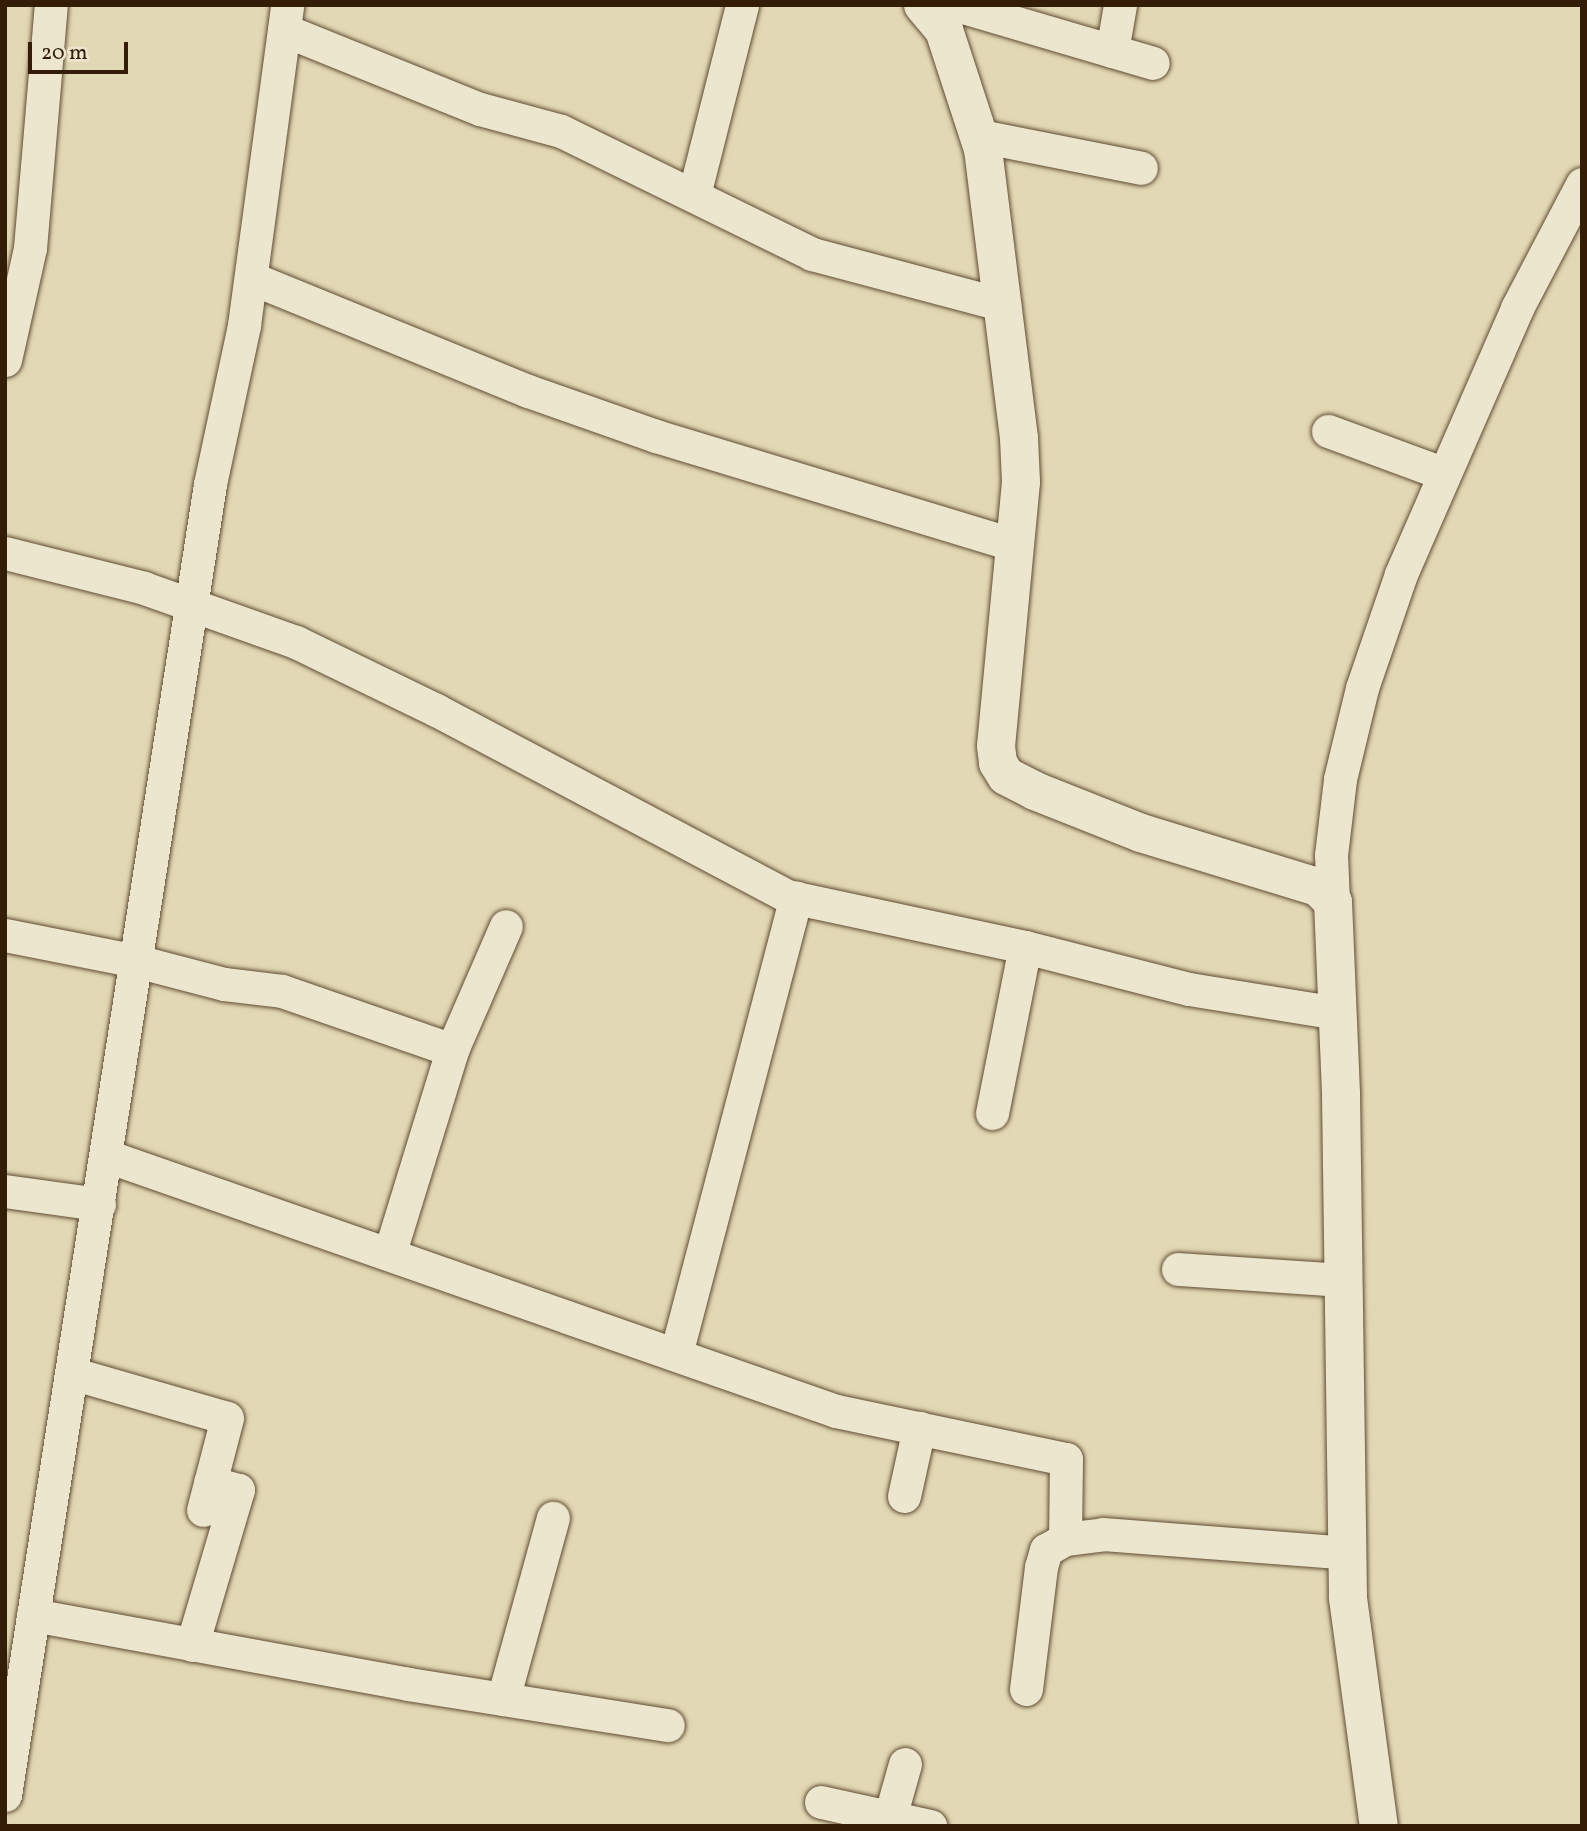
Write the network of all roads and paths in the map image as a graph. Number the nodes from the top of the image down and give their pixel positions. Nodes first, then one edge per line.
1 (51, 5) edge
2 (742, 5) edge
3 (1120, 5) edge
4 (936, 8) edge
5 (286, 17) edge
6 (1112, 51) junction
7 (1153, 63) dead end
8 (980, 136) junction
9 (1141, 168) dead end
10 (1582, 184) edge
11 (694, 195) junction
12 (251, 278) junction
13 (12, 302) edge
14 (1004, 305) junction
15 (5, 360) edge
16 (1328, 431) dead end
17 (1442, 473) junction
18 (1015, 545) junction
19 (5, 552) edge
20 (192, 605) junction
21 (796, 898) junction
22 (1333, 902) junction
23 (506, 926) dead end
24 (5, 935) edge
25 (1025, 947) junction
26 (136, 961) junction
27 (1337, 1013) junction
28 (452, 1050) junction
29 (992, 1113) dead end
30 (107, 1156) junction
31 (5, 1191) edge
32 (99, 1204) junction
33 (390, 1252) junction
34 (1178, 1269) dead end
35 (1345, 1280) junction
36 (676, 1354) junction
37 (71, 1373) junction
38 (919, 1428) junction
39 (904, 1496) dead end
40 (553, 1518) dead end
41 (1065, 1539) junction
42 (1348, 1553) junction
43 (33, 1615) junction
44 (192, 1645) junction
45 (1026, 1689) dead end
46 (12, 1699) edge
47 (503, 1699) junction
48 (668, 1725) dead end
49 (905, 1764) dead end
50 (5, 1795) edge
51 (821, 1802) dead end
52 (890, 1817) junction
53 (930, 1826) edge
54 (1379, 1826) edge

1 - 13 street
2 - 11 street
3 - 6 street
4 - 6 street
4 - 8 street
5 - 11 street
5 - 12 street
6 - 7 street
8 - 9 street
8 - 14 street
10 - 17 street
11 - 14 street
12 - 18 street
12 - 20 street
13 - 15 street
14 - 18 street
16 - 17 street
17 - 22 street
18 - 22 street
19 - 20 street
20 - 21 street
20 - 26 street
21 - 25 street
21 - 36 street
22 - 27 street
23 - 28 street
24 - 26 street
25 - 27 street
25 - 29 street
26 - 28 street
26 - 30 street
27 - 35 street
28 - 33 street
30 - 32 street
30 - 33 street
31 - 32 street
32 - 37 street
33 - 36 street
34 - 35 street
35 - 42 street
36 - 38 street
37 - 43 street
37 - 44 street
38 - 39 street
38 - 41 street
40 - 47 street
41 - 42 street
41 - 45 street
42 - 54 street
43 - 44 street
43 - 46 street
44 - 47 street
46 - 50 street
47 - 48 street
49 - 52 street
51 - 52 street
52 - 53 street

